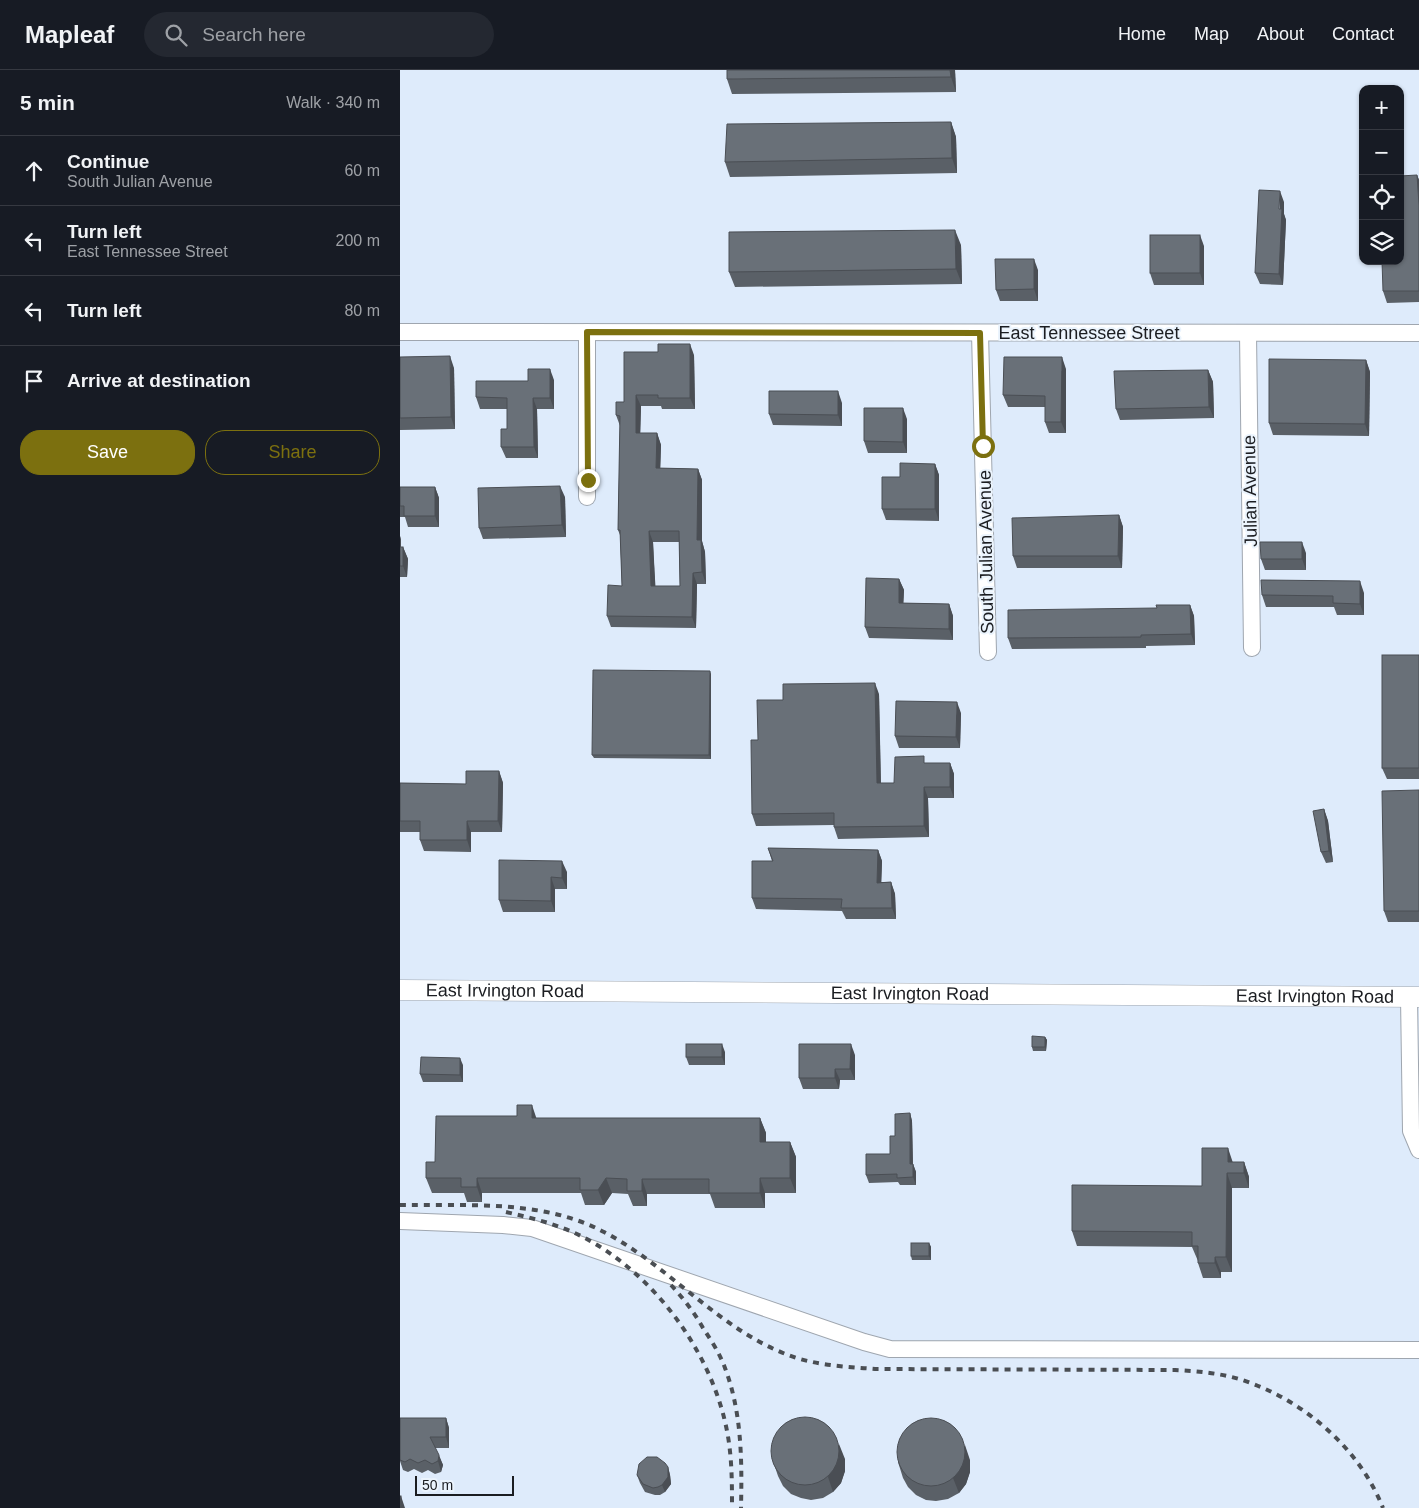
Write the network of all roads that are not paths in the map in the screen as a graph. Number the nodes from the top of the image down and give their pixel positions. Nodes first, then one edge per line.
1 (400, 332) edge
2 (587, 332) junction
3 (980, 333) junction
4 (1248, 333) junction
5 (1419, 334) edge
6 (587, 497) dead end
7 (1252, 648) dead end
8 (988, 652) dead end
9 (400, 990) edge
10 (1414, 997) edge
11 (1419, 1150) edge
12 (400, 1221) edge
13 (1419, 1350) edge

1 - 2 street, East Tennessee Street
2 - 3 street, East Tennessee Street
2 - 6 street
3 - 4 street, East Tennessee Street
3 - 8 street, South Julian Avenue
4 - 5 street, East Tennessee Street
4 - 7 street, Julian Avenue
9 - 10 street, East Irvington Road
10 - 11 street
12 - 13 street

